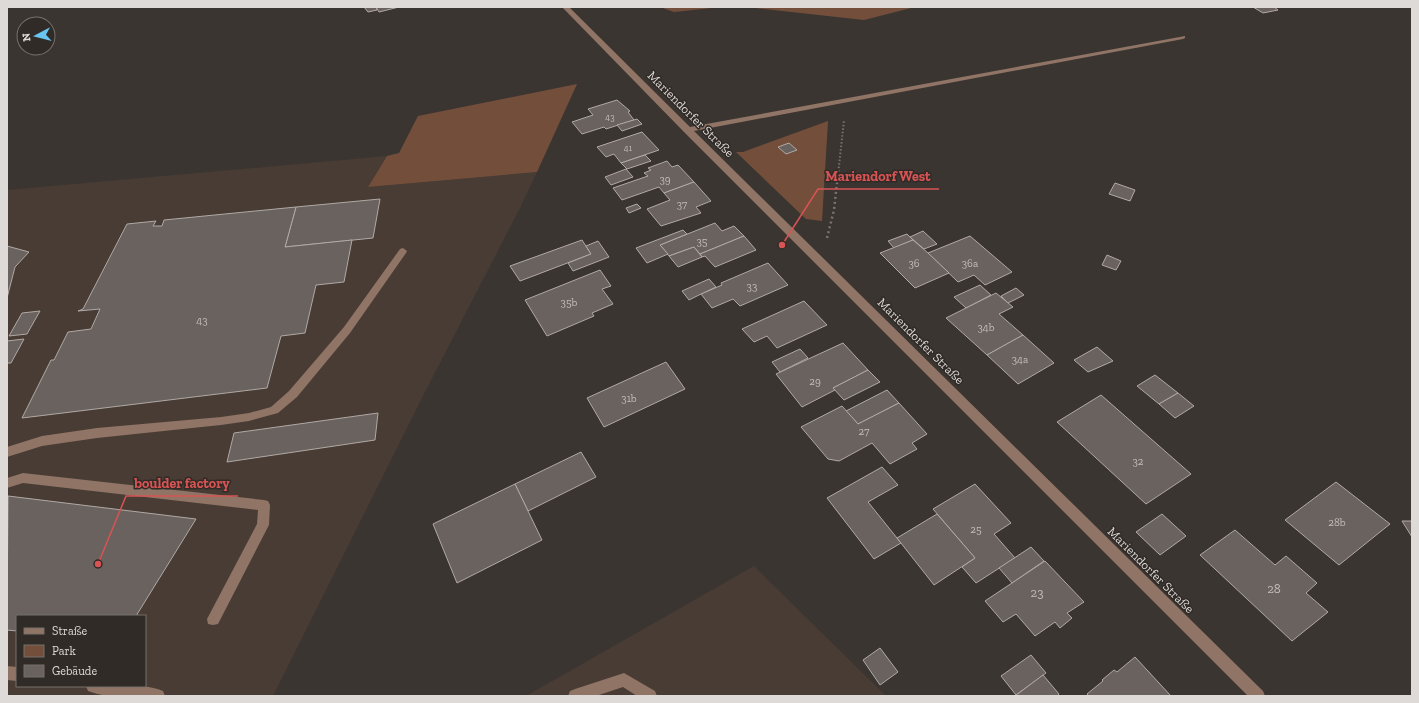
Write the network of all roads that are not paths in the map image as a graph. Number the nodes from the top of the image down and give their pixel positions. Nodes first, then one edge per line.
1 (565, 7) edge
2 (1182, 37) dead end
3 (687, 130) junction
4 (403, 251) dead end
5 (7, 452) edge
6 (7, 483) edge
7 (213, 619) dead end
8 (99, 687) edge
9 (158, 696) edge
10 (575, 696) edge
11 (650, 696) edge
12 (1258, 696) edge

1 - 3 street, Mariendorfer Straße
2 - 3 street
3 - 12 street, Mariendorfer Straße
4 - 5 street
6 - 7 street
8 - 9 street
10 - 11 street

